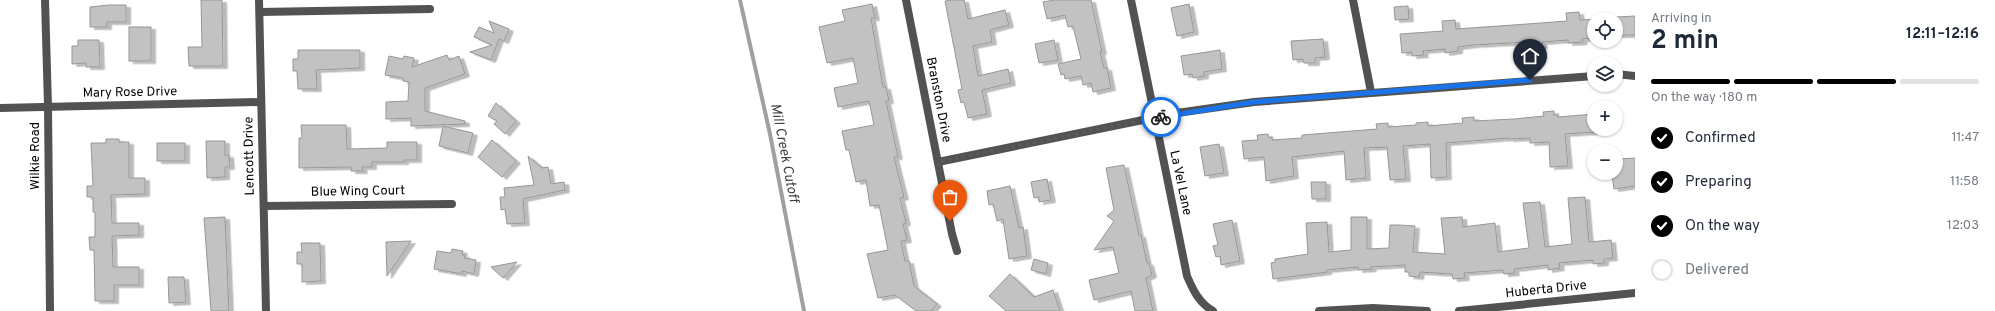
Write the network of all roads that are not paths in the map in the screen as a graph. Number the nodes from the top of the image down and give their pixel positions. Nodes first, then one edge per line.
1 (45, 0) edge
2 (260, 0) edge
3 (906, 0) edge
4 (1131, 0) edge
5 (1353, 0) edge
6 (430, 9) dead end
7 (260, 12) junction
8 (1623, 75) edge
9 (1635, 76) edge
10 (1587, 77) edge
11 (1371, 92) junction
12 (261, 102) junction
13 (48, 106) junction
14 (0, 108) edge
15 (1154, 118) junction
16 (938, 162) junction
17 (452, 204) dead end
18 (264, 206) junction
19 (957, 251) dead end
20 (1635, 293) edge
21 (50, 311) edge
22 (266, 311) edge
23 (1213, 311) edge
24 (1319, 311) edge
25 (1427, 311) edge
26 (1460, 311) edge

1 - 13 street, Wilkie Road
2 - 7 street, Lencott Drive
3 - 16 street, Branston Drive
4 - 15 street, La Vel Lane
5 - 11 street
6 - 7 street
7 - 12 street, Lencott Drive
8 - 9 street
10 - 11 street
11 - 15 street
12 - 13 street, Mary Rose Drive
12 - 18 street, Lencott Drive
13 - 14 street, Mary Rose Drive
13 - 21 street, Wilkie Road
15 - 16 street
15 - 23 street, La Vel Lane
16 - 19 street, Branston Drive
17 - 18 street, Blue Wing Court
18 - 22 street, Lencott Drive
20 - 26 street, Huberta Drive
24 - 25 street

